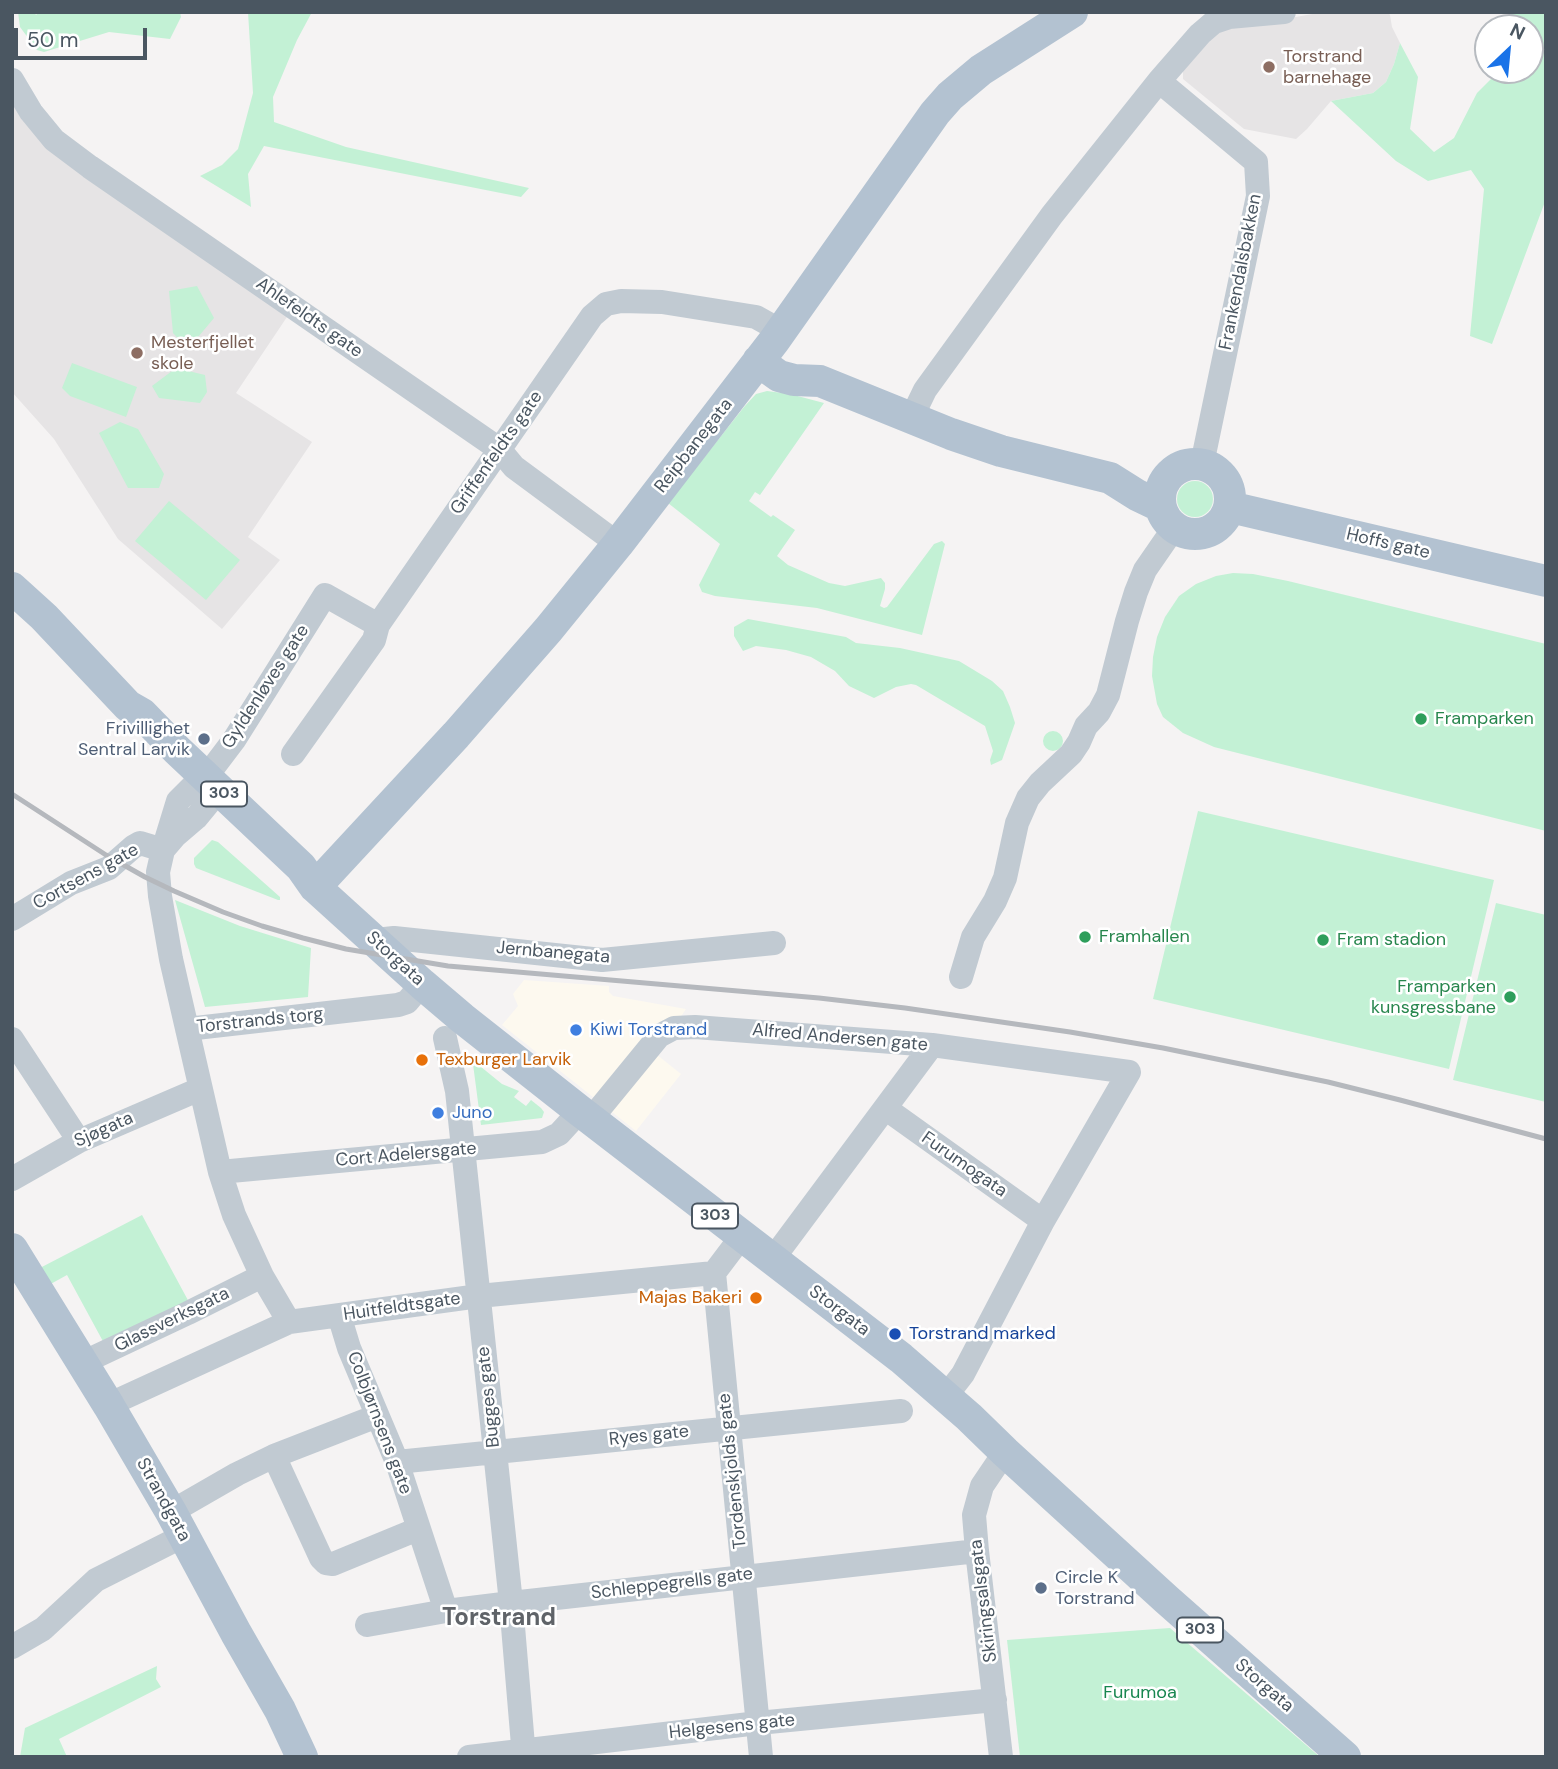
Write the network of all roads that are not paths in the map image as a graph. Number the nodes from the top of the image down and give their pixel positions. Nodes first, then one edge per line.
1 (1072, 12) edge
2 (1284, 12) edge
3 (12, 80) edge
4 (1159, 81) junction
5 (771, 345) junction
6 (911, 419) junction
7 (499, 449) junction
8 (1189, 467) junction
9 (1110, 478) junction
10 (1230, 507) junction
11 (1167, 517) junction
12 (618, 544) junction
13 (1546, 581) edge
14 (12, 588) edge
15 (378, 625) junction
16 (293, 754) dead end
17 (205, 786) junction
18 (161, 861) junction
19 (315, 887) junction
20 (12, 919) edge
21 (375, 940) junction
22 (774, 943) dead end
23 (961, 977) dead end
24 (422, 984) junction
25 (187, 1029) junction
26 (446, 1038) dead end
27 (12, 1040) edge
28 (932, 1045) junction
29 (200, 1089) junction
30 (885, 1108) junction
31 (585, 1115) junction
32 (79, 1141) junction
33 (462, 1149) junction
34 (220, 1172) junction
35 (12, 1179) edge
36 (1043, 1221) junction
37 (742, 1237) junction
38 (12, 1249) edge
39 (772, 1260) junction
40 (713, 1273) junction
41 (262, 1276) junction
42 (479, 1296) junction
43 (339, 1315) junction
44 (289, 1322) junction
45 (82, 1363) junction
46 (946, 1396) junction
47 (109, 1406) junction
48 (901, 1411) dead end
49 (377, 1416) junction
50 (729, 1427) junction
51 (495, 1452) junction
52 (1005, 1452) junction
53 (274, 1456) junction
54 (397, 1462) junction
55 (177, 1524) junction
56 (418, 1529) junction
57 (977, 1550) junction
58 (743, 1576) junction
59 (511, 1603) junction
60 (446, 1611) junction
61 (367, 1625) dead end
62 (12, 1647) edge
63 (995, 1700) junction
64 (758, 1723) junction
65 (524, 1753) edge
66 (302, 1757) edge
67 (469, 1757) edge
68 (761, 1757) edge
69 (1001, 1757) edge
70 (1345, 1757) edge

1 - 5 main road, Reipbanegata
2 - 4 street
3 - 7 street, Ahlefeldts gate
4 - 6 street
4 - 8 street, Frankendalsbakken
5 - 6 main road
5 - 7 street, Griffenfeldts gate
5 - 12 main road, Reipbanegata
6 - 9 main road
7 - 12 street, Ahlefeldts gate
7 - 15 street, Griffenfeldts gate
8 - 9 main road
8 - 10 main road
8 - 11 main road
9 - 11 main road
10 - 11 main road
10 - 13 main road, Hoffs gate
11 - 23 street
12 - 19 main road, Reipbanegata
14 - 17 main road, Storgata / 303
15 - 16 street, Griffenfeldts gate
15 - 17 street, Gyldenløves gate
17 - 18 street, Torstrands torg
17 - 19 main road, Storgata / 303
18 - 20 street, Cortsens gate
18 - 25 street, Torstrands torg
19 - 21 main road, Storgata / 303
21 - 22 street, Jernbanegata
21 - 24 main road, Storgata / 303
24 - 25 street, Torstrands torg
24 - 31 main road, Storgata / 303
25 - 29 street
26 - 33 street, Bugges gate
27 - 32 street
28 - 30 street
28 - 31 street, Alfred Andersen gate
28 - 36 street, Alfred Andersen gate
29 - 32 street, Sjøgata
29 - 34 street
30 - 36 street, Furumogata
30 - 39 street
31 - 33 street, Cort Adelersgate
31 - 37 main road, Storgata / 303
32 - 35 street, Sjøgata
33 - 34 street, Cort Adelersgate
33 - 42 street, Bugges gate
34 - 41 street
36 - 46 street
37 - 39 main road, Storgata / 303
37 - 40 street
38 - 45 main road, Strandgata
39 - 46 main road, Storgata / 303
40 - 42 street, Huitfeldtsgate
40 - 50 street, Tordenskjolds gate
41 - 44 street
41 - 45 street, Glassverksgata
42 - 43 street, Huitfeldtsgate
42 - 51 street, Bugges gate
43 - 44 street, Huitfeldtsgate
43 - 49 street, Colbjørnsens gate
44 - 47 street, Huitfeldtsgate
45 - 47 main road, Strandgata
46 - 52 main road, Storgata / 303
47 - 55 main road, Strandgata
48 - 50 street, Ryes gate
49 - 53 street
49 - 54 street, Colbjørnsens gate
50 - 51 street, Ryes gate
50 - 58 street, Tordenskjolds gate
51 - 54 street, Ryes gate
51 - 59 street, Bugges gate
52 - 57 street, Skiringsalsgata
52 - 70 main road, Storgata / 303
53 - 55 street
53 - 56 street
54 - 56 street, Colbjørnsens gate
55 - 62 street
55 - 66 main road, Strandgata
56 - 60 street, Colbjørnsens gate
57 - 58 street, Schleppegrells gate
57 - 63 street, Skiringsalsgata
58 - 59 street, Schleppegrells gate
58 - 64 street, Tordenskjolds gate
59 - 60 street, Schleppegrells gate
59 - 65 street, Bugges gate
60 - 61 street, Schleppegrells gate
63 - 64 street, Helgesens gate
63 - 69 street, Skiringsalsgata
64 - 65 street, Helgesens gate
64 - 68 street, Tordenskjolds gate
65 - 67 street, Helgesens gate

